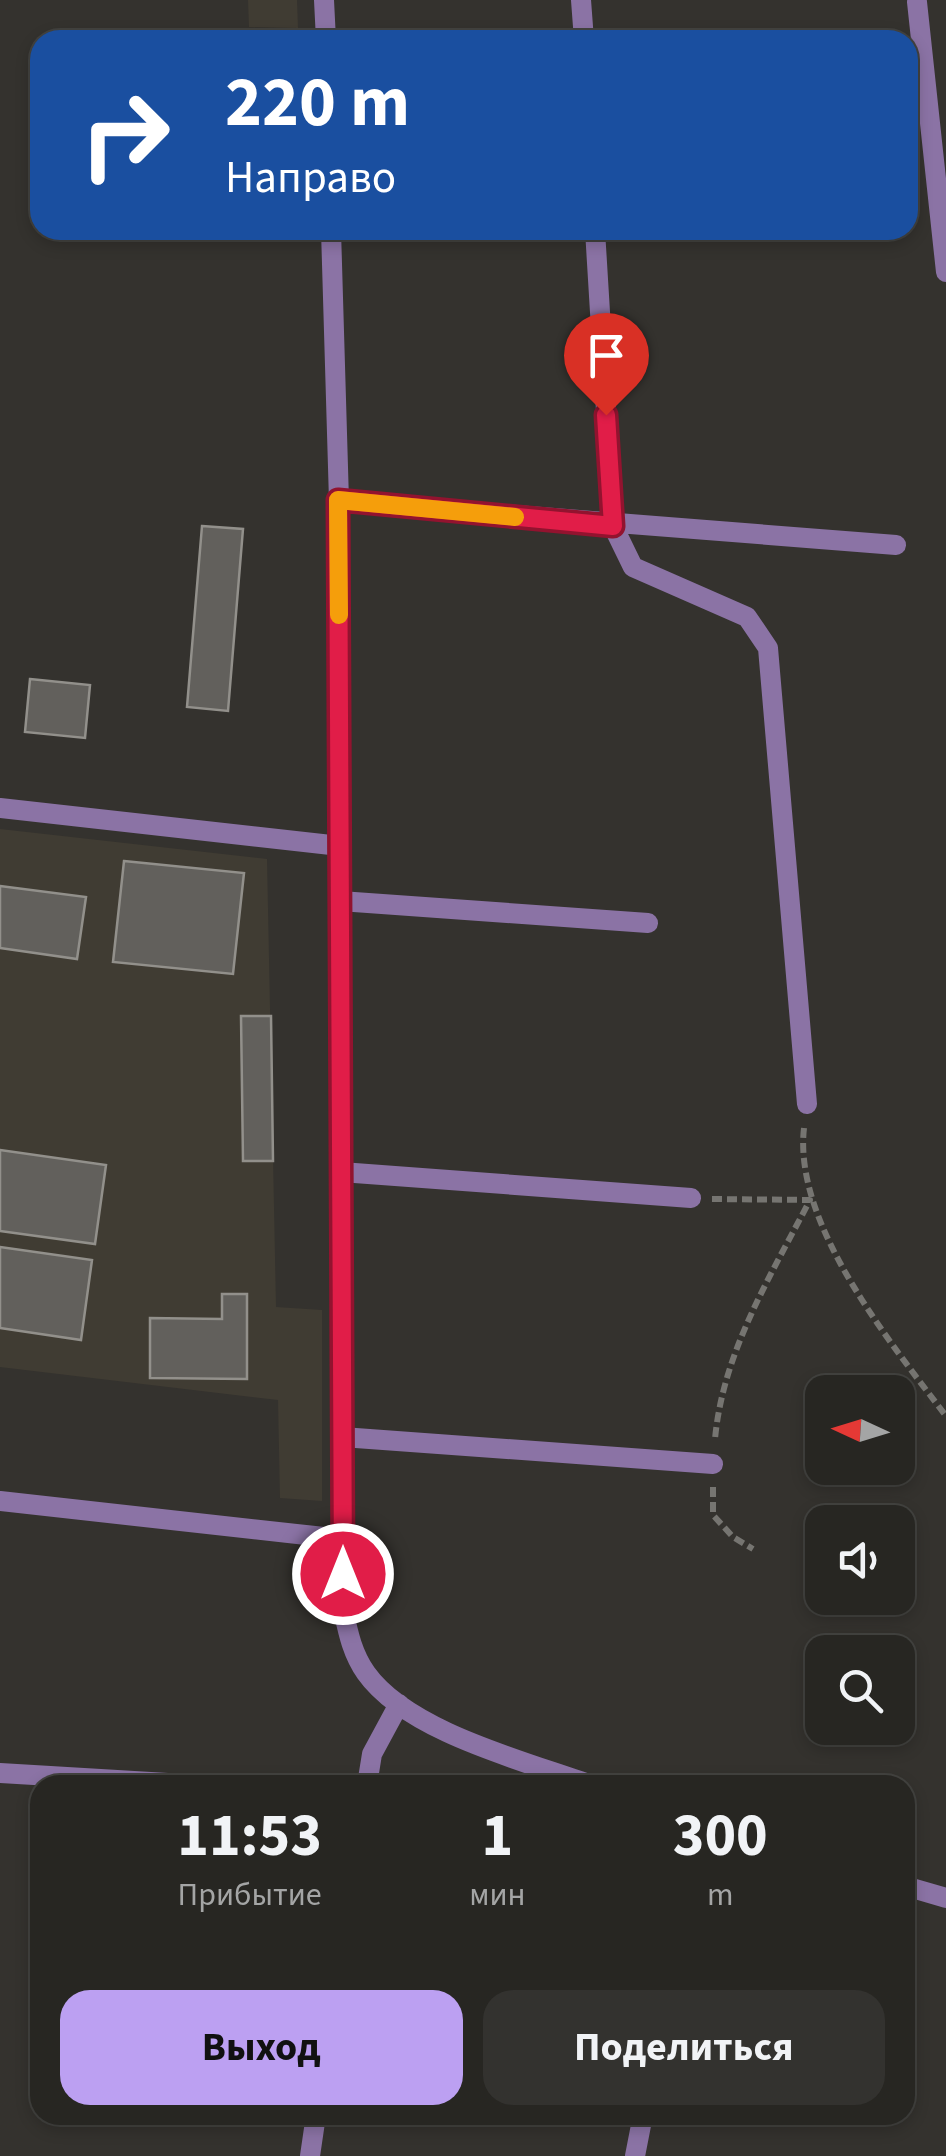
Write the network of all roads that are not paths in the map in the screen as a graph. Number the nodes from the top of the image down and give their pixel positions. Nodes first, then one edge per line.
1 (324, 0) edge
2 (582, 0) edge
3 (917, 2) edge
4 (326, 30) edge
5 (584, 30) edge
6 (331, 240) edge
7 (596, 240) edge
8 (946, 272) edge
9 (338, 500) junction
10 (613, 526) junction
11 (896, 546) dead end
12 (0, 808) edge
13 (340, 846) junction
14 (340, 901) junction
15 (648, 923) dead end
16 (807, 1104) road end
17 (341, 1172) junction
18 (691, 1198) road end
19 (342, 1437) junction
20 (713, 1464) road end
21 (0, 1501) edge
22 (342, 1539) junction
23 (400, 1704) junction
24 (0, 1773) edge
25 (34, 1775) edge
26 (369, 1775) edge
27 (564, 1775) edge
28 (915, 1889) edge
29 (946, 1898) edge
30 (315, 2125) edge
31 (641, 2125) edge
32 (310, 2156) edge
33 (635, 2156) edge

1 - 4 street
2 - 5 street
3 - 8 street
6 - 9 street
7 - 10 street
9 - 10 street
9 - 13 street
10 - 11 street
10 - 16 street
12 - 13 street
13 - 14 street
14 - 15 street
14 - 17 street
17 - 18 street
17 - 19 street
19 - 20 street
19 - 22 street
21 - 22 street
22 - 23 street
23 - 26 street
23 - 27 street
24 - 25 street
28 - 29 street
30 - 32 street
31 - 33 street

